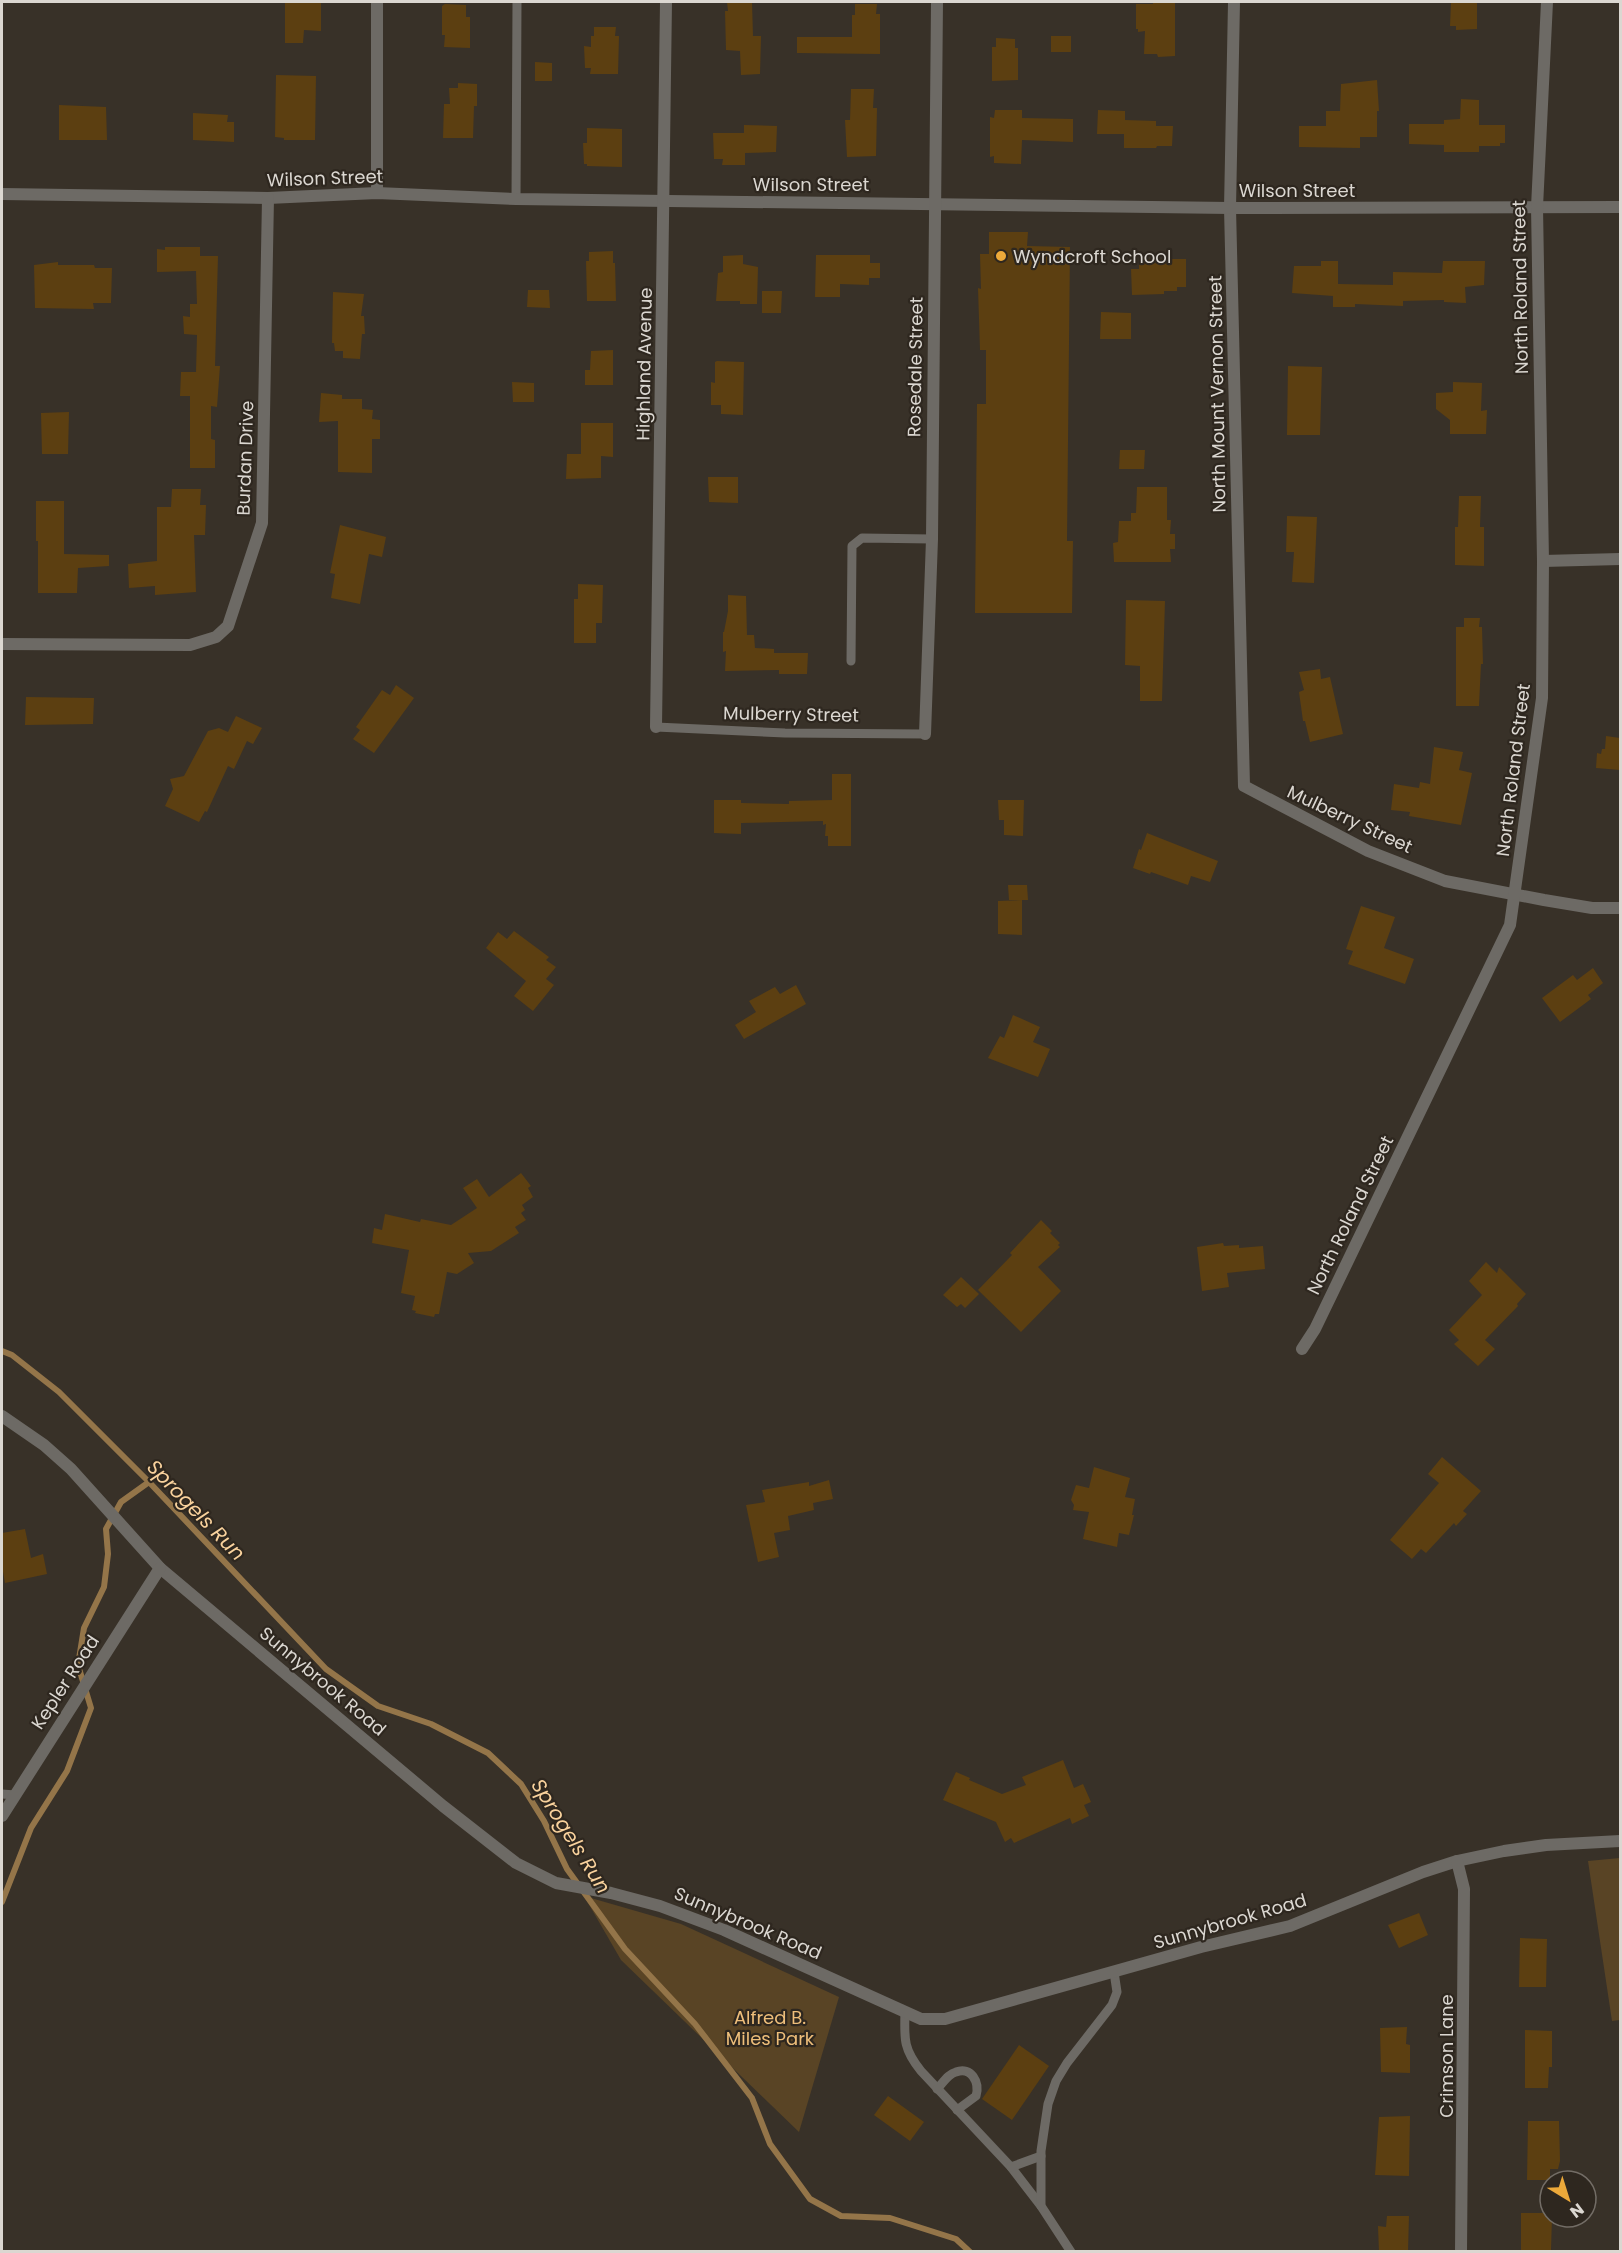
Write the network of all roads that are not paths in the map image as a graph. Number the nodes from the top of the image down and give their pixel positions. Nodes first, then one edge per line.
1 (377, 2) edge
2 (517, 2) edge
3 (666, 2) edge
4 (937, 2) edge
5 (1234, 2) edge
6 (1547, 2) edge
7 (377, 193) junction
8 (2, 195) edge
9 (268, 198) junction
10 (516, 199) junction
11 (664, 200) junction
12 (935, 202) junction
13 (1537, 207) junction
14 (1620, 207) edge
15 (1230, 208) junction
16 (932, 539) junction
17 (1620, 559) edge
18 (1543, 561) junction
19 (2, 644) edge
20 (851, 661) dead end
21 (656, 727) joint
22 (925, 734) joint
23 (1244, 786) joint
24 (1515, 895) junction
25 (1620, 908) edge
26 (1302, 1349) dead end
27 (2, 1416) edge
28 (160, 1568) junction
29 (2, 1794) edge
30 (15, 1795) junction
31 (2, 1816) edge
32 (1620, 1841) edge
33 (1457, 1862) junction
34 (1114, 1972) junction
35 (905, 2013) junction
36 (937, 2089) junction
37 (957, 2110) junction
38 (1041, 2156) junction
39 (1011, 2167) junction
40 (1041, 2206) junction
41 (1071, 2252) edge
42 (1461, 2252) edge

1 - 7 street
2 - 10 lane
3 - 11 street, Highland Avenue
4 - 12 street, Rosedale Street
5 - 15 street, North Mount Vernon Street
6 - 13 street, North Roland Street
7 - 9 street, Wilson Street
7 - 10 street, Wilson Street
8 - 9 street, Wilson Street
9 - 19 street, Burdan Drive
10 - 11 street, Wilson Street
11 - 12 street, Wilson Street
11 - 21 street, Highland Avenue
12 - 15 street, Wilson Street
12 - 16 street, Rosedale Street
13 - 14 street, Wilson Street
13 - 15 street, Wilson Street
13 - 18 street, North Roland Street
15 - 23 street, North Mount Vernon Street
16 - 20 lane
16 - 22 street, Rosedale Street
17 - 18 street
18 - 24 street, North Roland Street
21 - 22 lane, Mulberry Street
23 - 24 street, Mulberry Street
24 - 25 street, Mulberry Street
24 - 26 street, North Roland Street
27 - 28 street, Sunnybrook Road
28 - 30 street, Kepler Road
28 - 35 street, Sunnybrook Road
29 - 30 lane
30 - 31 street, Kepler Road
32 - 33 street, Sunnybrook Road
33 - 34 street, Sunnybrook Road
33 - 42 street, Crimson Lane
34 - 35 street, Sunnybrook Road
34 - 38 lane
35 - 36 lane
36 - 37 lane
36 - 37 lane
37 - 39 lane
38 - 39 lane
38 - 40 lane
39 - 40 lane
40 - 41 lane

